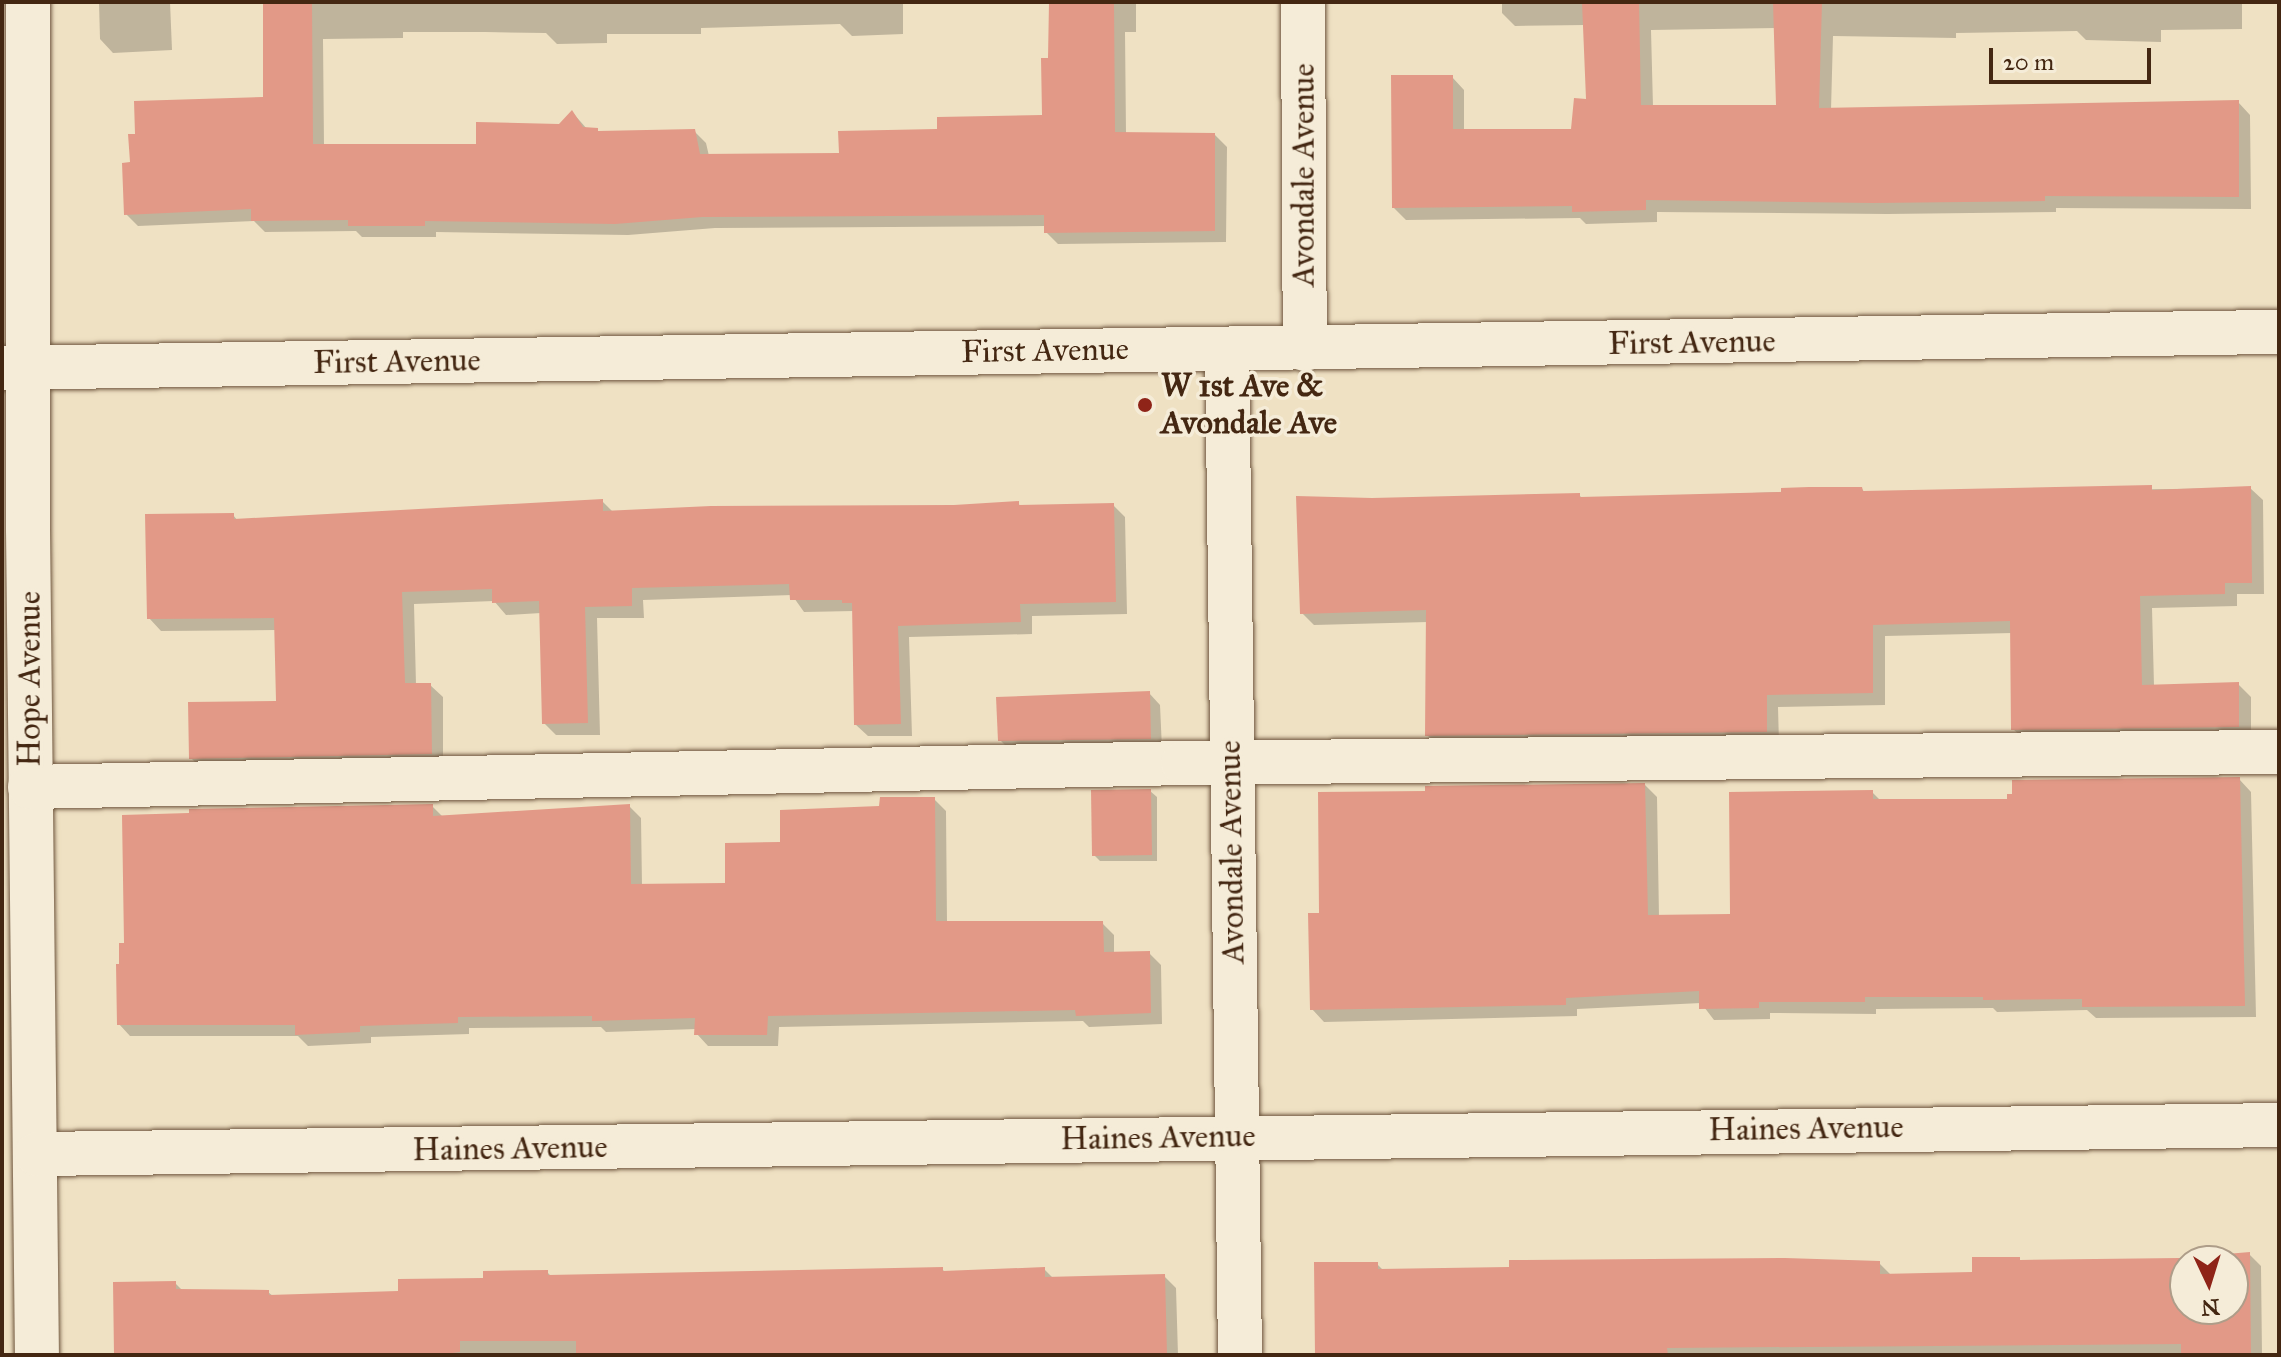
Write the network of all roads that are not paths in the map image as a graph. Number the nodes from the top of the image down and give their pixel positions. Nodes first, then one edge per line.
1 (28, 2) edge
2 (1303, 2) edge
3 (2279, 332) edge
4 (1305, 349) junction
5 (1227, 350) junction
6 (15, 367) edge
7 (2279, 752) edge
8 (1232, 763) junction
9 (21, 811) edge
10 (2279, 1125) edge
11 (1235, 1136) junction
12 (37, 1154) junction
13 (37, 1355) edge
14 (1240, 1355) edge

1 - 6 street, Hope Avenue
2 - 4 street, Avondale Avenue
3 - 4 street, First Avenue
4 - 5 street, First Avenue
5 - 6 street, First Avenue
5 - 8 street, Avondale Avenue
6 - 9 street, Hope Avenue
7 - 8 street
8 - 9 street
8 - 11 street, Avondale Avenue
9 - 12 street, Hope Avenue
10 - 11 street, Haines Avenue
11 - 12 street, Haines Avenue
11 - 14 street, Avondale Avenue
12 - 13 street, Hope Avenue

